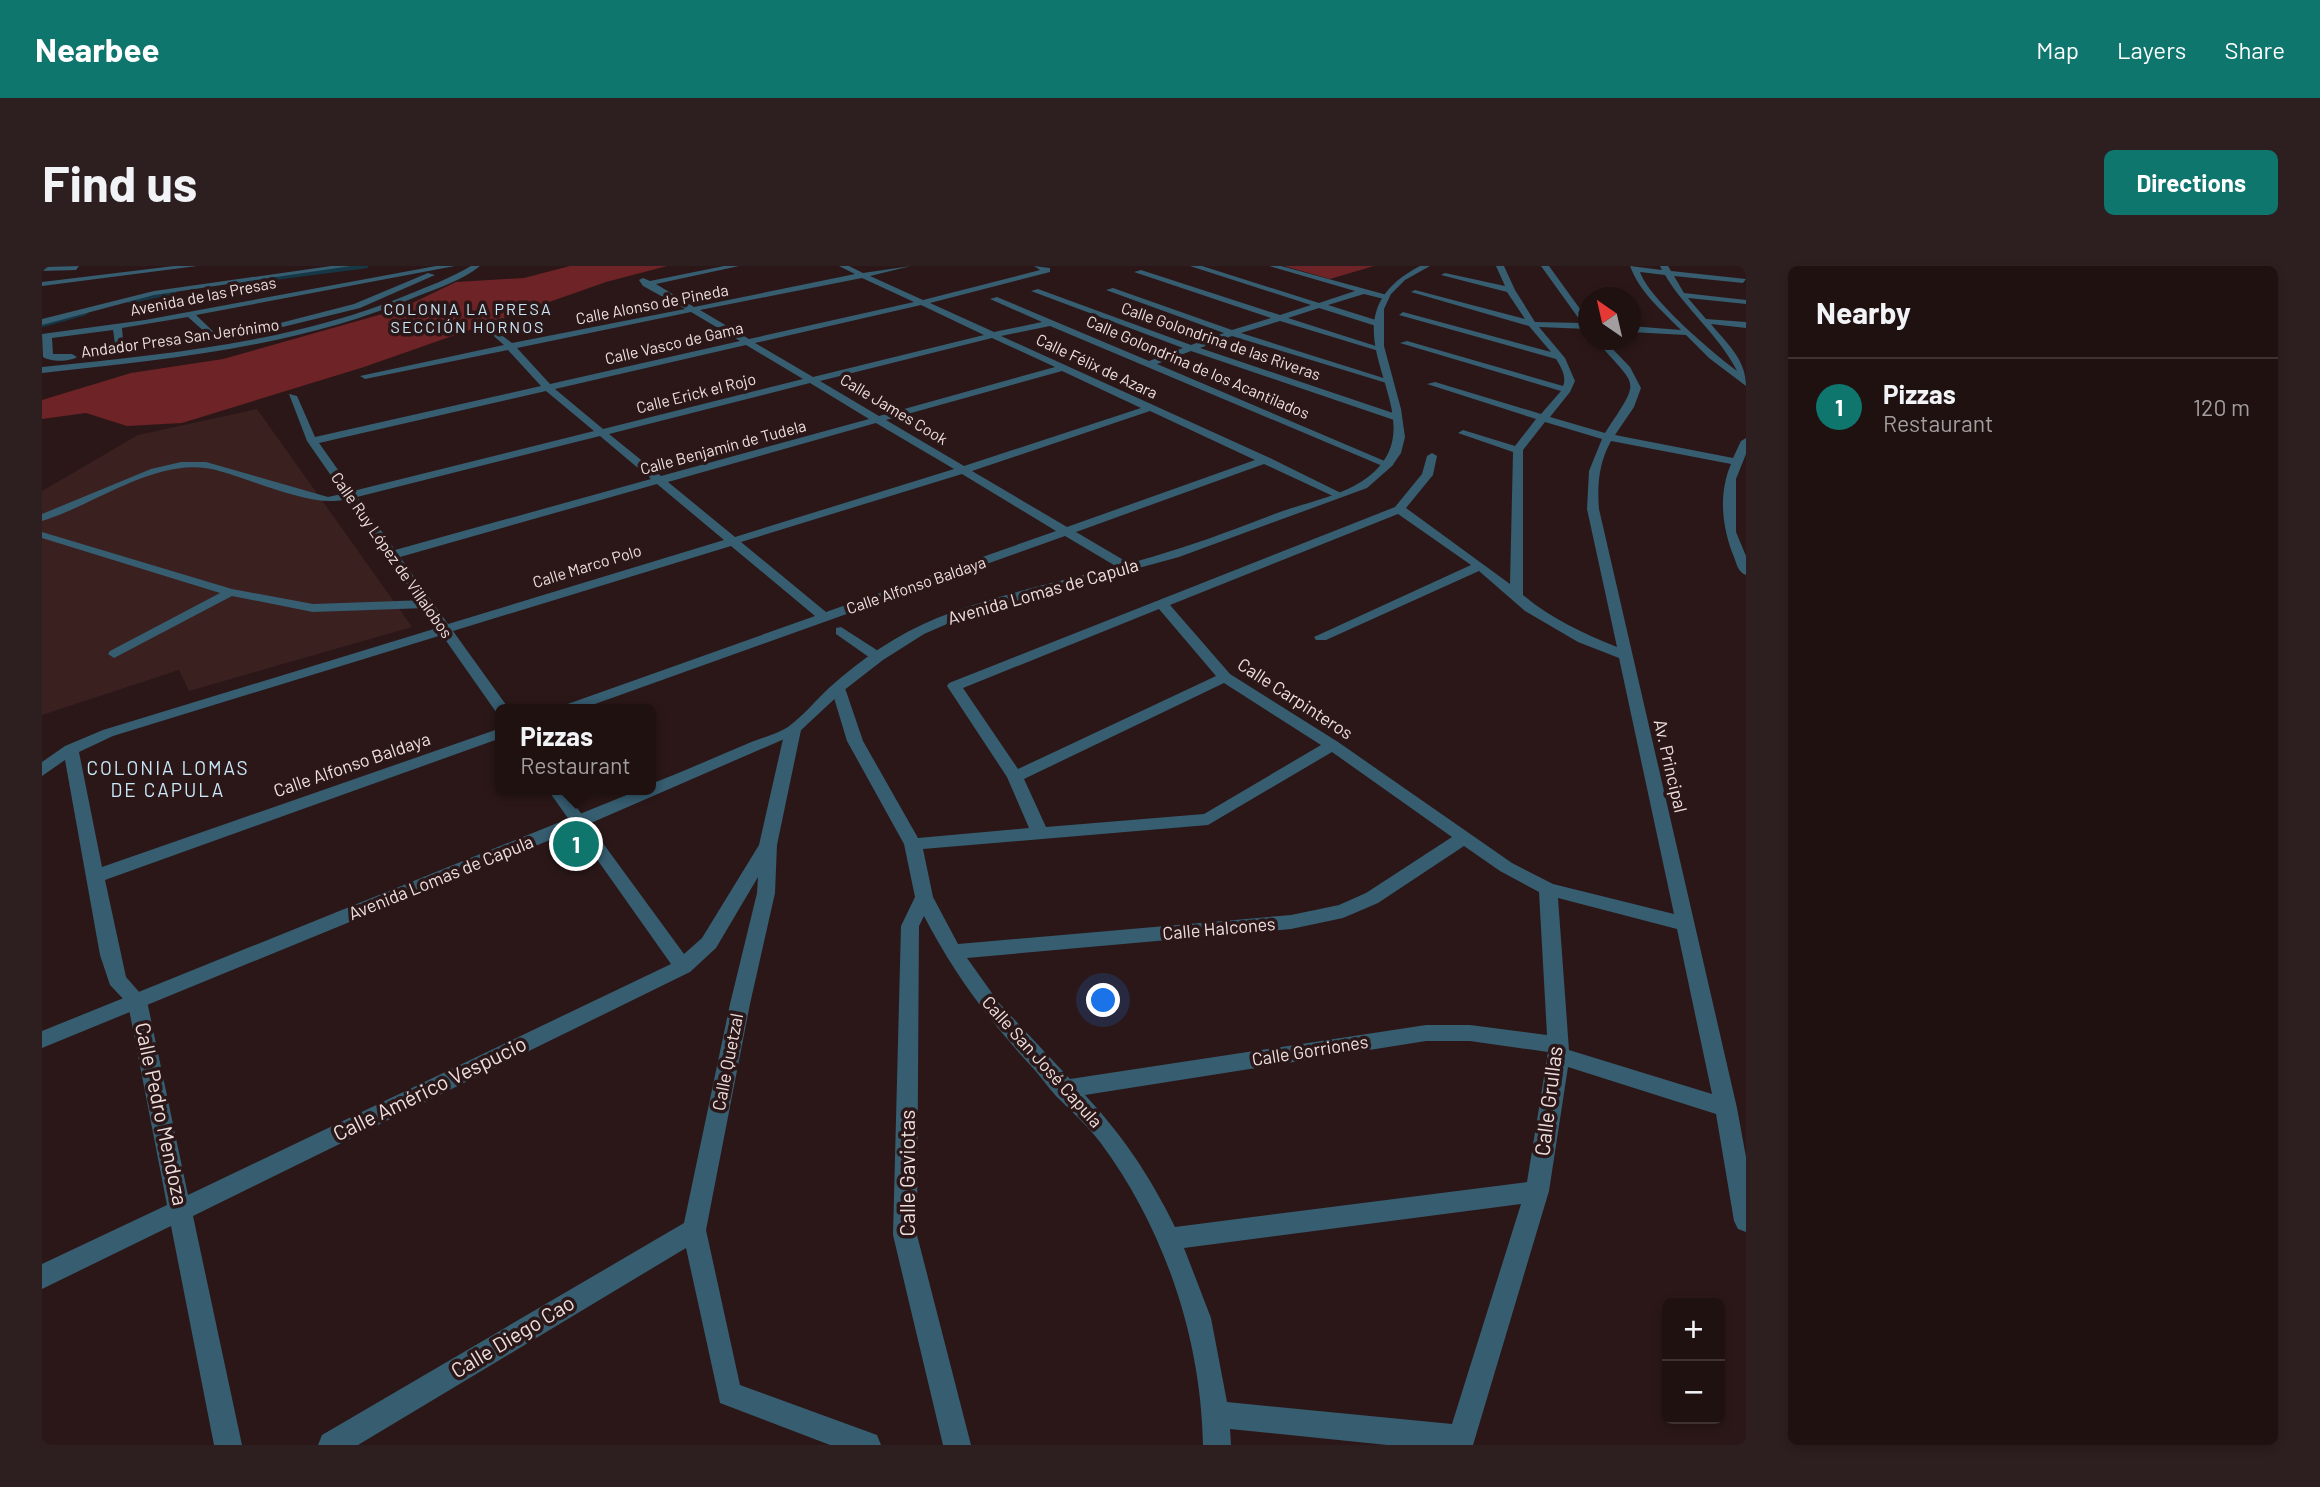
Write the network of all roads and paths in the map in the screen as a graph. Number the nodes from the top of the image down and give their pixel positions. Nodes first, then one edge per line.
1 (193, 266) edge
2 (347, 266) edge
3 (451, 266) edge
4 (476, 266) edge
5 (735, 266) edge
6 (843, 266) edge
7 (907, 266) edge
8 (1194, 266) edge
9 (1273, 266) edge
10 (1426, 266) edge
11 (1500, 266) edge
12 (1545, 266) edge
13 (76, 268) edge
14 (1634, 268) edge
15 (42, 269) edge
16 (1665, 269) edge
17 (1040, 270) edge
18 (1138, 272) dead end
19 (862, 275) junction
20 (1445, 275) dead end
21 (1743, 281) dead end
22 (42, 284) edge
23 (327, 286) junction
24 (1110, 289) dead end
25 (1511, 290) junction
26 (1035, 291) dead end
27 (337, 292) dead end
28 (1361, 292) junction
29 (1415, 292) dead end
30 (1681, 295) junction
31 (1384, 297) junction
32 (347, 299) dead end
33 (994, 299) dead end
34 (257, 301) junction
35 (924, 302) junction
36 (1746, 302) edge
37 (1321, 305) junction
38 (357, 306) junction
39 (266, 309) dead end
40 (697, 310) junction
41 (1578, 312) edge
42 (190, 314) junction
43 (1403, 315) dead end
44 (275, 317) dead end
45 (1281, 318) junction
46 (1704, 321) junction
47 (42, 322) edge
48 (1050, 323) junction
49 (1376, 323) junction
50 (1532, 324) junction
51 (1746, 324) edge
52 (284, 325) junction
53 (1578, 326) edge
54 (117, 327) junction
55 (1641, 330) edge
56 (492, 331) dead end
57 (1232, 333) junction
58 (1690, 333) junction
59 (993, 335) junction
60 (45, 336) edge
61 (216, 339) junction
62 (202, 340) dead end
63 (750, 342) junction
64 (1404, 343) dead end
65 (510, 346) junction
66 (148, 348) dead end
67 (1191, 348) junction
68 (1380, 349) junction
69 (1609, 350) edge
70 (121, 351) junction
71 (1559, 356) junction
72 (1151, 363) junction
73 (1062, 368) junction
74 (42, 370) edge
75 (365, 376) dead end
76 (814, 379) junction
77 (1746, 381) edge
78 (1390, 383) junction
79 (1432, 384) dead end
80 (548, 388) junction
81 (1567, 390) junction
82 (292, 396) dead end
83 (1150, 408) junction
84 (1398, 418) junction
85 (1541, 419) junction
86 (882, 420) junction
87 (603, 433) junction
88 (1463, 433) dead end
89 (1608, 437) junction
90 (312, 441) junction
91 (1746, 441) edge
92 (1518, 450) junction
93 (1432, 456) dead end
94 (1266, 460) junction
95 (1736, 462) junction
96 (1389, 465) junction
97 (964, 470) junction
98 (659, 481) junction
99 (350, 495) junction
100 (1339, 495) junction
101 (1399, 509) junction
102 (42, 518) edge
103 (1066, 532) junction
104 (42, 535) edge
105 (733, 540) junction
106 (392, 555) junction
107 (1480, 566) junction
108 (1128, 568) junction
109 (1746, 571) edge
110 (230, 592) junction
111 (1516, 598) junction
112 (426, 604) junction
113 (1163, 605) junction
114 (824, 617) junction
115 (444, 629) junction
116 (841, 631) dead end
117 (1321, 637) dead end
118 (114, 654) dead end
119 (1624, 655) junction
120 (878, 657) junction
121 (1225, 677) junction
122 (838, 688) junction
123 (497, 704) edge
124 (581, 704) edge
125 (793, 730) junction
126 (495, 735) edge
127 (1332, 745) junction
128 (71, 749) junction
129 (42, 771) edge
130 (1015, 777) junction
131 (656, 789) edge
132 (559, 795) edge
133 (641, 795) edge
134 (578, 822) junction
135 (1040, 833) junction
136 (1464, 838) junction
137 (913, 844) junction
138 (768, 845) junction
139 (96, 876) junction
140 (1548, 888) junction
141 (924, 897) junction
142 (1686, 924) junction
143 (952, 952) junction
144 (683, 967) junction
145 (137, 1001) junction
146 (42, 1040) edge
147 (1558, 1050) junction
148 (1063, 1089) junction
149 (1726, 1108) junction
150 (1537, 1191) junction
151 (181, 1209) junction
152 (1746, 1221) edge
153 (694, 1230) junction
154 (1170, 1239) junction
155 (42, 1277) edge
156 (1216, 1414) junction
157 (1460, 1442) edge
158 (228, 1445) edge
159 (332, 1445) edge
160 (867, 1445) edge
161 (957, 1445) edge
162 (1217, 1445) edge

1 - 22 street
2 - 47 street
3 - 23 street, Avenida de las Presas
3 - 38 street
4 - 74 street, Andador Presa San Jerónimo
5 - 40 street, Calle James Cook
6 - 19 street, Calle Félix de Azara
7 - 19 street, Calle Alonso de Pineda
8 - 37 street
9 - 28 street
10 - 31 street
11 - 25 street
12 - 41 street
13 - 15 street
14 - 16 street
14 - 58 street
16 - 21 street
16 - 30 street
17 - 35 street, Calle Vasco de Gama
18 - 45 street
19 - 35 street, Calle Félix de Azara
19 - 40 street, Calle Alonso de Pineda
20 - 25 street
23 - 27 street
23 - 34 street, Avenida de las Presas
24 - 57 street
25 - 50 street
26 - 67 street, Calle Golondrina de las Riveras
28 - 31 street
28 - 37 street
29 - 50 street
30 - 36 street
30 - 46 street
31 - 49 street
32 - 38 street
33 - 48 street, Calle Golondrina de los Acantilados
34 - 39 street
34 - 42 street, Avenida de las Presas
35 - 59 street, Calle Félix de Azara
35 - 63 street, Calle Vasco de Gama
37 - 45 street
37 - 49 street
38 - 52 street
40 - 63 street, Calle James Cook
40 - 65 street, Calle Alonso de Pineda
42 - 54 street, Avenida de las Presas
42 - 61 street
43 - 71 street
44 - 52 street
45 - 57 street
45 - 68 street
46 - 51 street
46 - 77 street
48 - 59 street, Calle Erick el Rojo
48 - 72 street, Calle Golondrina de los Acantilados
49 - 68 street
50 - 53 street
50 - 71 street
52 - 61 street
54 - 60 street, Avenida de las Presas
54 - 70 street
55 - 58 street
56 - 65 street
57 - 67 street
57 - 78 street
58 - 77 street
59 - 73 street, Calle Félix de Azara
59 - 76 street, Calle Erick el Rojo
60 - 70 street
61 - 62 street
63 - 76 street, Calle James Cook
63 - 80 street, Calle Vasco de Gama
64 - 81 street
65 - 75 street, Calle Alonso de Pineda
65 - 80 street
66 - 70 street
67 - 72 street
67 - 84 street, Calle Golondrina de las Riveras
68 - 78 street
69 - 89 street, Av. Principal
71 - 81 street
72 - 96 street, Calle Golondrina de los Acantilados
73 - 83 street, Calle Félix de Azara
73 - 86 street, Calle Benjamín de Tudela
76 - 86 street, Calle James Cook
76 - 87 street, Calle Erick el Rojo
78 - 84 street
79 - 85 street
80 - 87 street
80 - 90 street, Calle Vasco de Gama
81 - 85 street
82 - 90 street, Calle Ruy López de Villalobos
83 - 94 street, Calle Félix de Azara
83 - 97 street, Calle Marco Polo
84 - 96 street
85 - 89 street
85 - 92 street
86 - 97 street, Calle James Cook
86 - 98 street, Calle Benjamín de Tudela
87 - 98 street
87 - 99 street, Calle Erick el Rojo
88 - 92 street
89 - 95 street
89 - 119 street, Av. Principal
90 - 99 street, Calle Ruy López de Villalobos
91 - 95 street
92 - 111 street
93 - 101 street
94 - 100 street, Calle Félix de Azara
94 - 103 street, Calle Alfonso Baldaya
95 - 109 street
96 - 100 street, Avenida Lomas de Capula
97 - 103 street, Calle James Cook
97 - 105 street, Calle Marco Polo
98 - 105 street
98 - 106 street, Calle Benjamín de Tudela
99 - 102 lane
99 - 106 street, Calle Ruy López de Villalobos
100 - 108 street, Avenida Lomas de Capula
101 - 107 street
101 - 113 street
103 - 108 street, Calle James Cook
103 - 114 street, Calle Alfonso Baldaya
104 - 110 lane
105 - 114 street
105 - 115 street, Calle Marco Polo
106 - 112 street, Calle Ruy López de Villalobos
107 - 111 street
107 - 117 street
108 - 120 street, Avenida Lomas de Capula
110 - 112 lane
110 - 118 lane
111 - 119 street
112 - 115 street, Calle Ruy López de Villalobos
113 - 121 street, Calle Carpinteros
113 - 130 street
114 - 124 street, Calle Alfonso Baldaya
115 - 123 street, Calle Ruy López de Villalobos
115 - 128 street, Calle Marco Polo
116 - 120 street
119 - 142 street, Av. Principal
120 - 122 street, Avenida Lomas de Capula
121 - 127 street, Calle Carpinteros
121 - 130 street
122 - 125 street, Avenida Lomas de Capula
122 - 137 street, Calle San José Capula
125 - 131 street, Avenida Lomas de Capula
125 - 138 street, Calle Quetzal
126 - 139 street, Calle Alfonso Baldaya
127 - 135 street
127 - 136 street, Calle Carpinteros
128 - 129 street, Calle Marco Polo
128 - 139 street, Calle Pedro Mendoza
130 - 135 street
132 - 134 street
133 - 134 street, Avenida Lomas de Capula
134 - 144 street
134 - 145 street, Avenida Lomas de Capula
135 - 137 street
136 - 140 street, Calle Carpinteros
136 - 143 street, Calle Halcones
137 - 141 street, Calle San José Capula
138 - 144 street, Calle Américo Vespucio
138 - 153 street, Calle Quetzal
139 - 145 street, Calle Pedro Mendoza
140 - 142 street
140 - 147 street, Calle Grullas
141 - 143 street, Calle San José Capula
141 - 161 street, Calle Gaviotas
142 - 149 street, Av. Principal
143 - 148 street, Calle San José Capula
144 - 151 street, Calle Américo Vespucio
145 - 146 street, Avenida Lomas de Capula
145 - 151 street, Calle Pedro Mendoza
147 - 148 street, Calle Gorriones
147 - 149 street, Calle Gorriones
147 - 150 street, Calle Grullas
148 - 154 street, Calle San José Capula
149 - 152 street, Av. Principal
150 - 154 street
150 - 157 street, Calle Grullas
151 - 155 street, Calle Américo Vespucio
151 - 158 street, Calle Pedro Mendoza
153 - 159 street, Calle Diego Cao
153 - 160 street, Calle Quetzal
154 - 156 street, Calle San José Capula
156 - 157 street
156 - 162 street, Calle San José Capula

